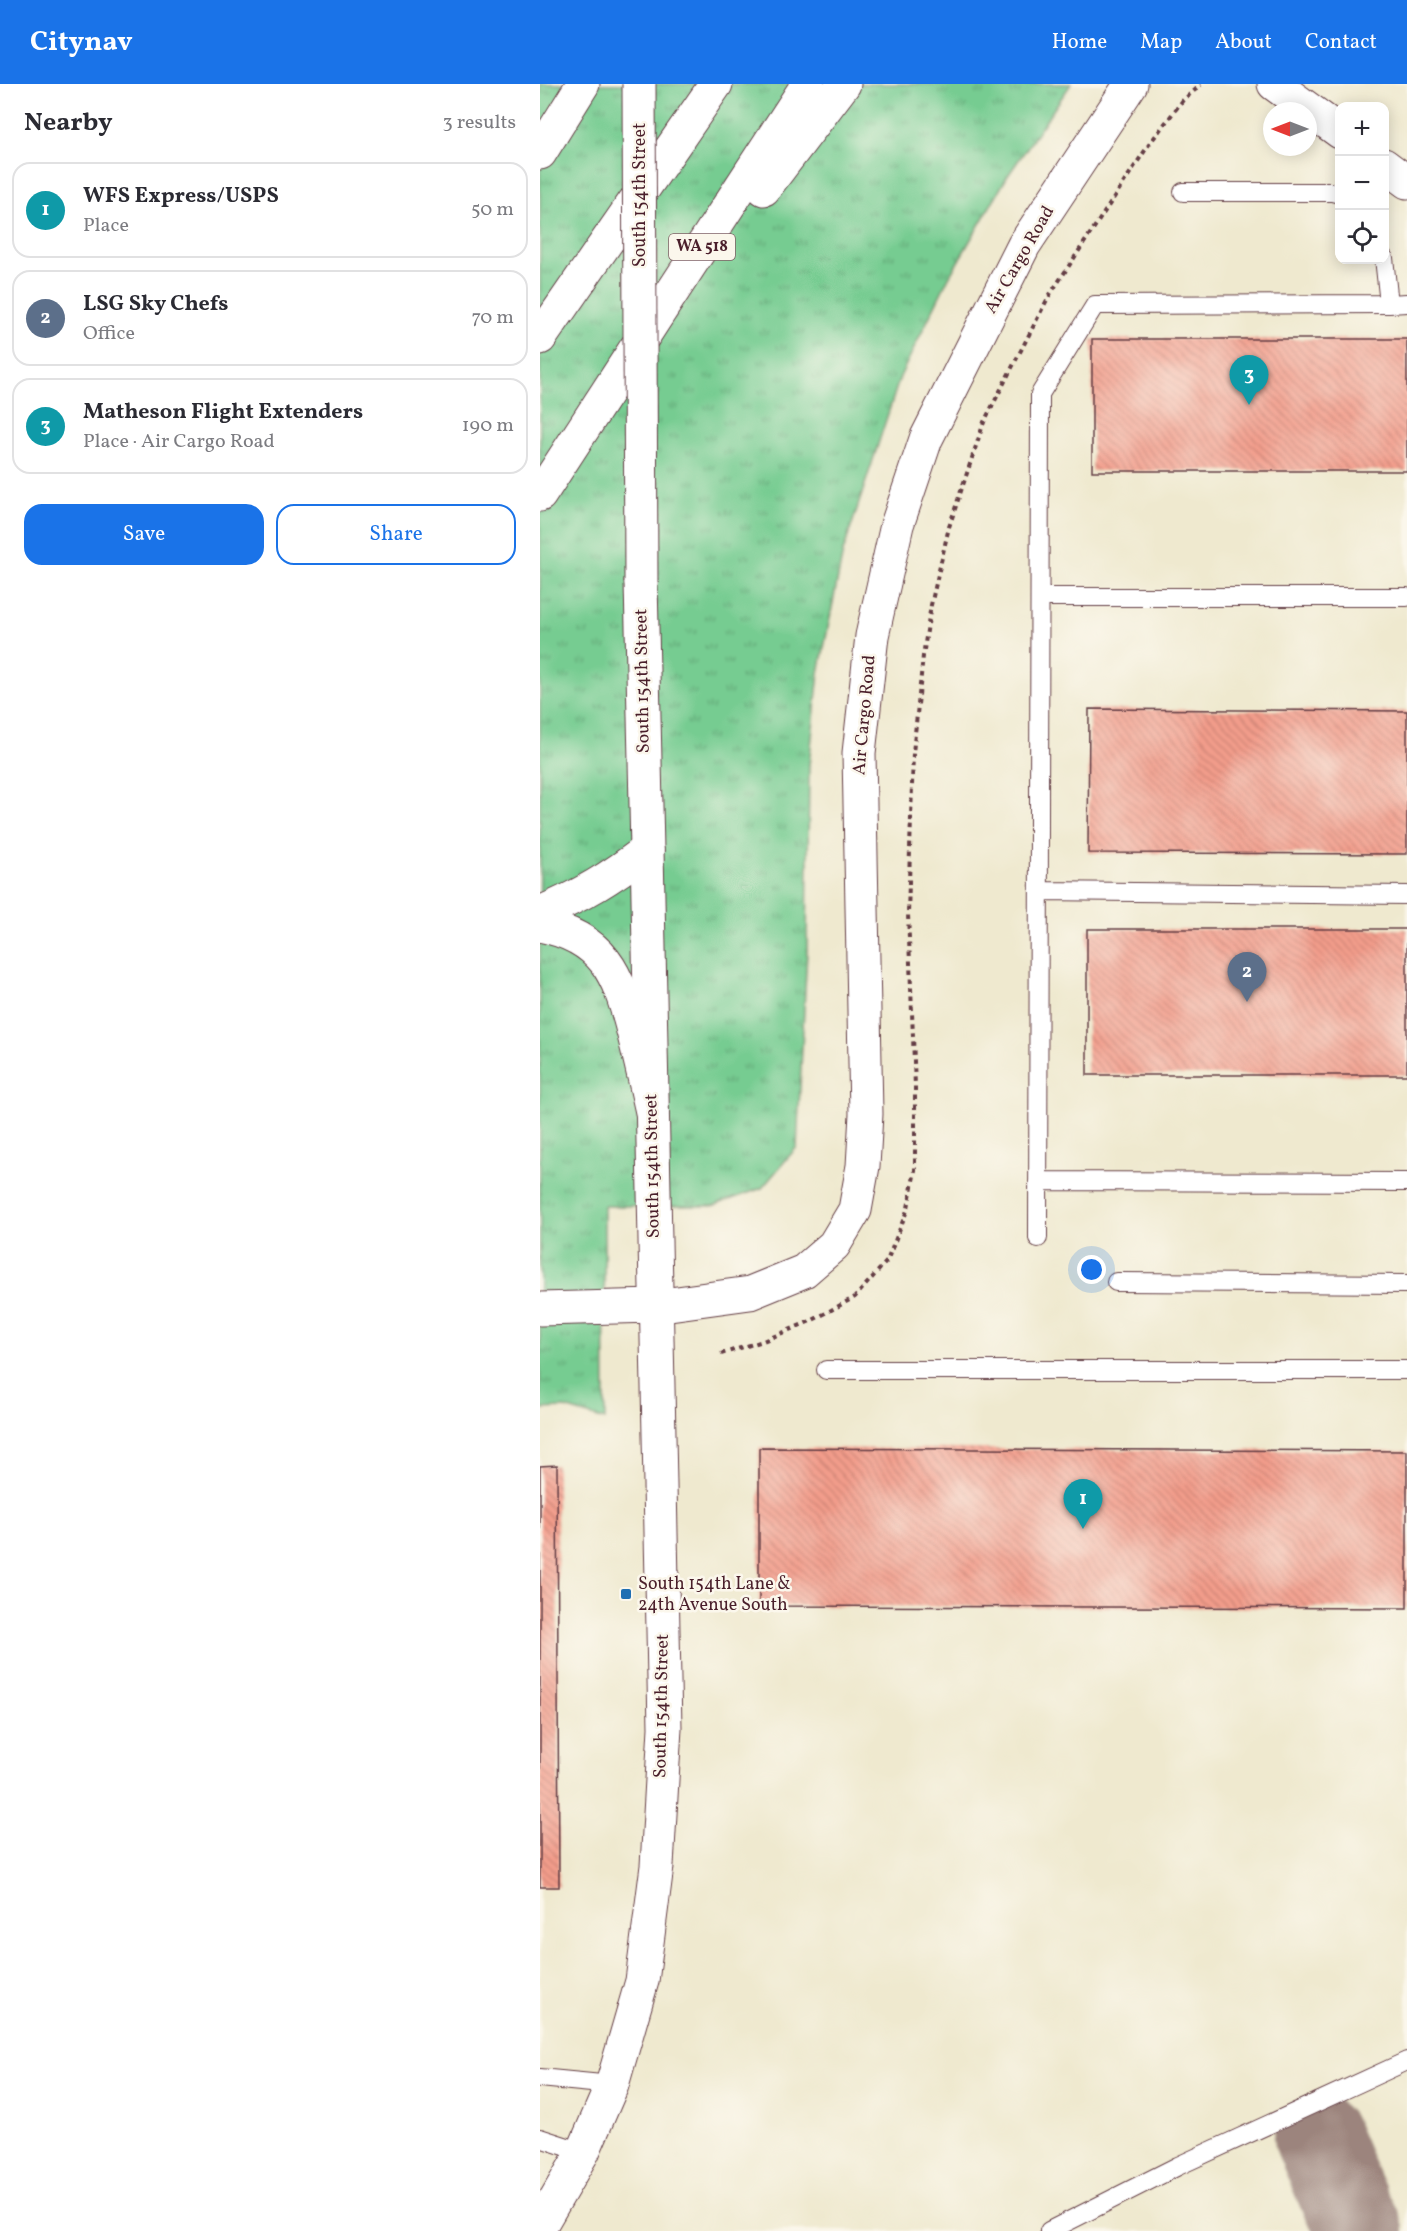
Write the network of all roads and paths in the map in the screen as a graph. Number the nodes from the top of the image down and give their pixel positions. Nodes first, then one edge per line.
1 (583, 84) edge
2 (639, 84) edge
3 (716, 84) edge
4 (808, 84) edge
5 (844, 84) edge
6 (1131, 84) edge
7 (1274, 84) edge
8 (1201, 85) edge
9 (1335, 128) edge
10 (540, 153) edge
11 (1389, 169) edge
12 (1407, 182) edge
13 (1184, 192) dead end
14 (1335, 193) edge
15 (1386, 264) edge
16 (1398, 303) edge
17 (540, 338) edge
18 (596, 411) junction
19 (540, 495) edge
20 (1040, 597) junction
21 (1407, 597) edge
22 (647, 850) junction
23 (1039, 891) junction
24 (1407, 895) edge
25 (540, 913) edge
26 (540, 925) edge
27 (652, 1112) junction
28 (1038, 1181) junction
29 (1407, 1182) edge
30 (1038, 1238) dead end
31 (1116, 1282) dead end
32 (1407, 1284) edge
33 (656, 1305) junction
34 (540, 1309) edge
35 (721, 1354) dead end
36 (826, 1370) dead end
37 (1407, 1370) edge
38 (1407, 2061) edge
39 (540, 2078) edge
40 (612, 2085) junction
41 (540, 2138) edge
42 (583, 2152) junction
43 (540, 2226) edge
44 (1049, 2231) edge

1 - 10 main road
2 - 22 main road, South 154th Street, bridge
3 - 17 main road
4 - 18 main road, WA 518
5 - 18 main road
6 - 33 main road, Air Cargo Road
7 - 9 main road
8 - 35 path
11 - 12 main road
13 - 14 lane
15 - 16 lane
16 - 20 lane
18 - 19 main road, WA 518
20 - 21 lane
20 - 23 lane
22 - 25 main road
22 - 27 main road, South 154th Street
23 - 24 lane
23 - 28 lane
26 - 27 main road
27 - 33 main road, South 154th Street
28 - 29 lane
28 - 30 lane
31 - 32 lane
33 - 34 main road, Air Cargo Road
33 - 40 main road, South 154th Street
36 - 37 lane
38 - 44 lane
39 - 40 lane
40 - 42 main road, South 154th Street
41 - 42 lane
42 - 43 main road, South 154th Street

